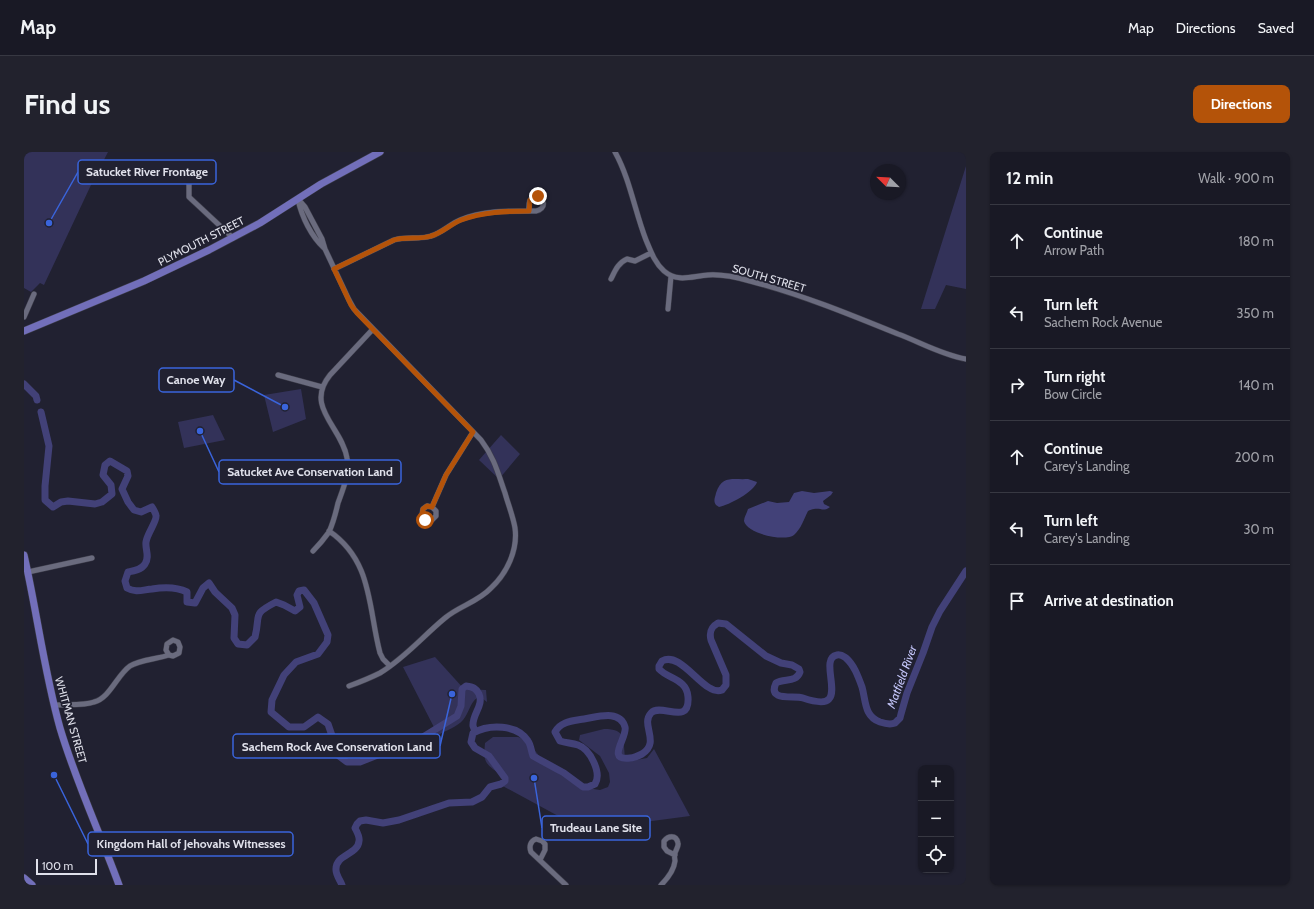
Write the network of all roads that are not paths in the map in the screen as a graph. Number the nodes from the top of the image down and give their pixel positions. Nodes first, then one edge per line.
1 (380, 152) edge
2 (615, 152) edge
3 (189, 168) dead end
4 (298, 199) junction
5 (529, 211) dead end
6 (233, 238) junction
7 (651, 253) junction
8 (334, 269) junction
9 (671, 276) junction
10 (611, 279) dead end
11 (34, 294) dead end
12 (668, 309) dead end
13 (24, 317) edge
14 (373, 329) junction
15 (24, 331) edge
16 (966, 359) edge
17 (278, 375) dead end
18 (322, 387) junction
19 (473, 432) junction
20 (432, 507) dead end
21 (329, 530) junction
22 (313, 551) dead end
23 (24, 555) edge
24 (92, 558) dead end
25 (28, 572) junction
26 (168, 655) dead end
27 (390, 666) junction
28 (349, 686) dead end
29 (54, 705) junction
30 (675, 854) dead end
31 (540, 860) dead end
32 (24, 878) edge
33 (663, 884) edge
34 (32, 885) edge
35 (119, 885) edge
36 (566, 885) edge

1 - 4 main road, PLYMOUTH STREET
2 - 7 street
3 - 6 street
4 - 6 main road, PLYMOUTH STREET
4 - 8 street
5 - 8 street
6 - 15 main road, PLYMOUTH STREET
7 - 9 street
7 - 10 street
8 - 14 street
9 - 12 street
9 - 16 street, SOUTH STREET
11 - 13 street
14 - 18 street
14 - 19 street
17 - 18 street
18 - 21 street
19 - 20 street
19 - 27 street
21 - 22 street
21 - 27 street
23 - 25 main road, WHITMAN STREET
24 - 25 street
25 - 29 main road, WHITMAN STREET
26 - 29 street
27 - 28 street
29 - 35 main road, WHITMAN STREET
30 - 33 street
31 - 36 street
32 - 34 main road

